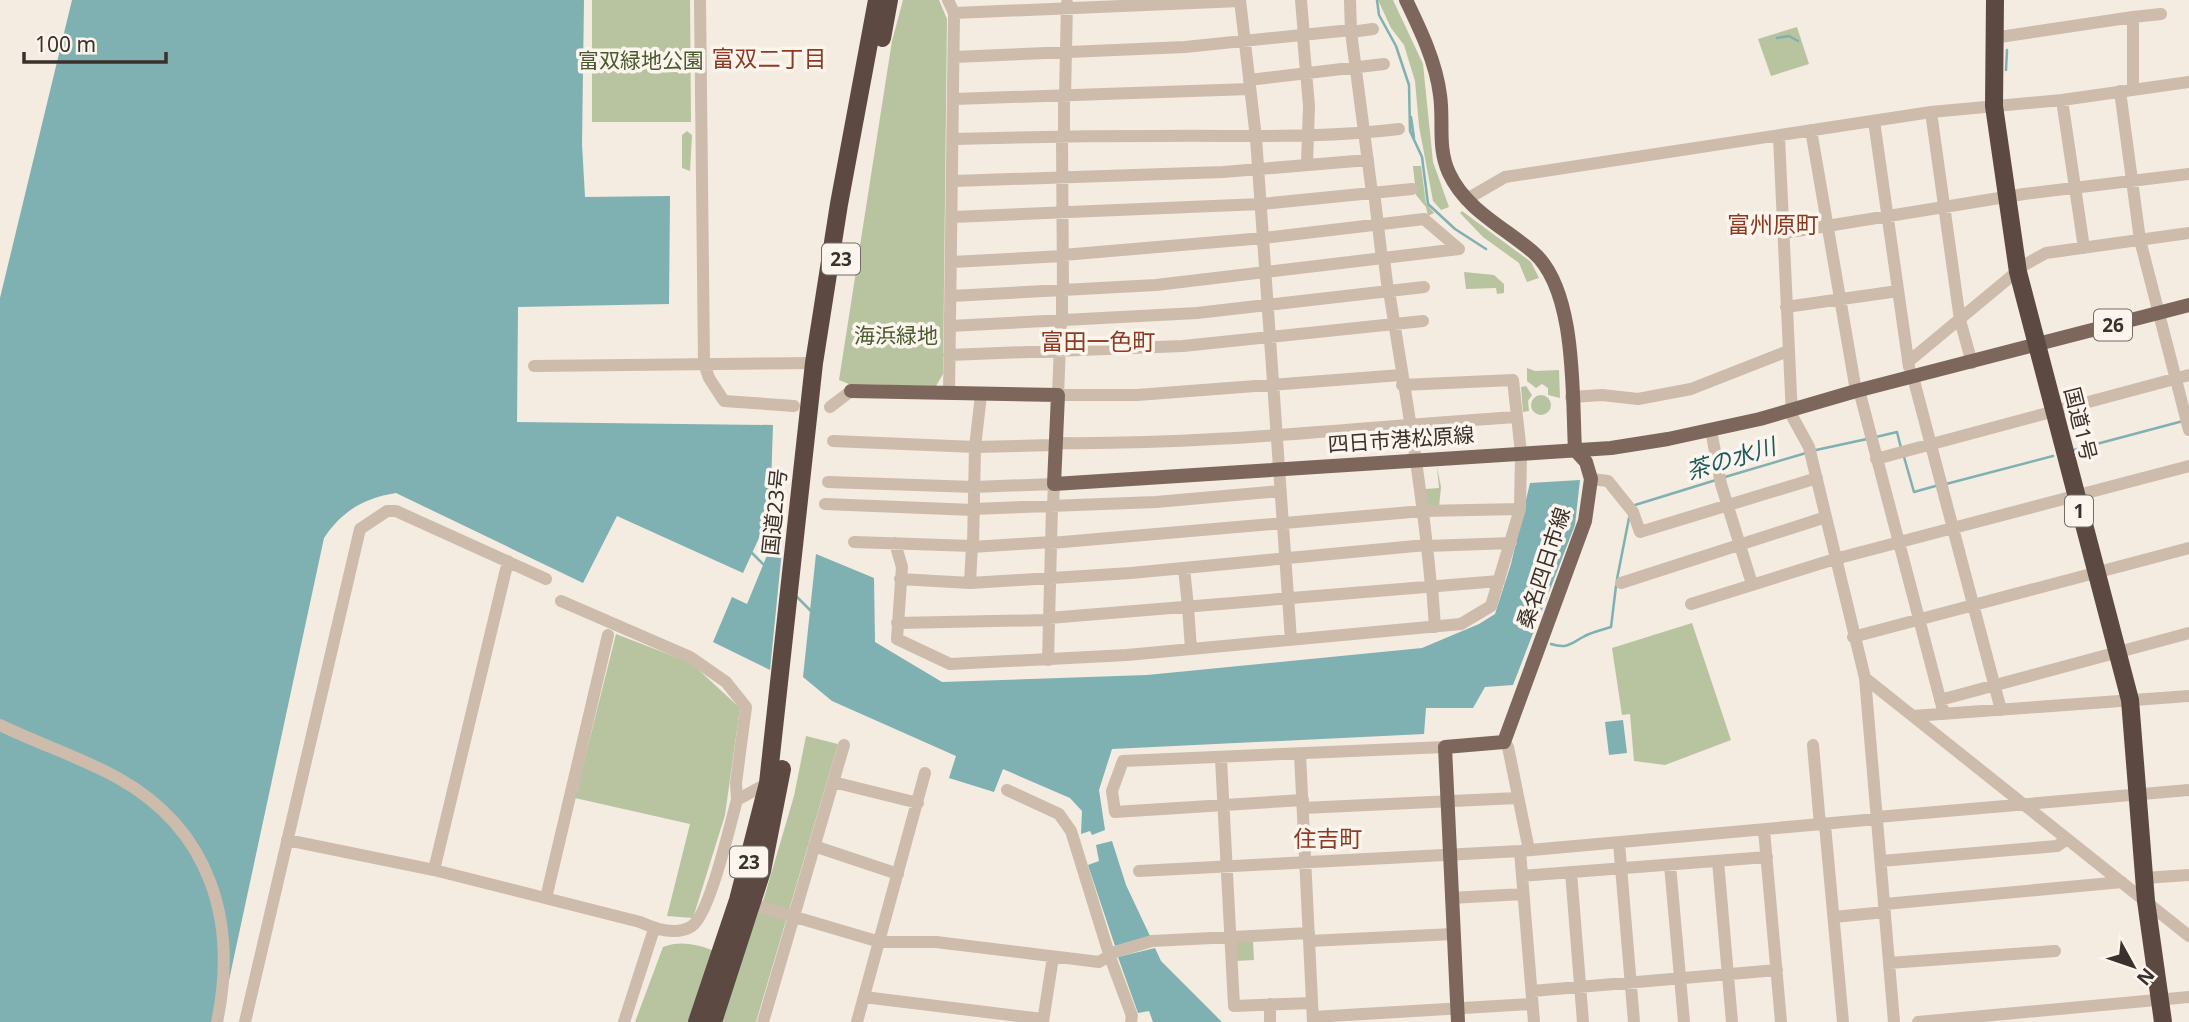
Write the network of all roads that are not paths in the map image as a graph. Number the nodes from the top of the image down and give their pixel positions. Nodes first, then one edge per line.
1 (700, 0) edge
2 (877, 0) edge
3 (890, 0) edge
4 (948, 0) edge
5 (1240, 0) edge
6 (1301, 0) edge
7 (1350, 0) edge
8 (1406, 0) edge
9 (1995, 0) edge
10 (1067, 4) edge
11 (954, 13) junction
12 (2161, 14) dead end
13 (2133, 17) junction
14 (1373, 29) dead end
15 (1351, 31) junction
16 (1304, 36) junction
17 (1993, 38) junction
18 (1246, 42) junction
19 (1065, 53) junction
20 (954, 57) junction
21 (1384, 64) dead end
22 (1356, 68) junction
23 (1307, 75) junction
24 (2189, 82) edge
25 (1250, 85) junction
26 (2127, 91) junction
27 (1064, 96) junction
28 (954, 99) junction
29 (2062, 100) junction
30 (1994, 106) junction
31 (1931, 112) junction
32 (1874, 121) junction
33 (1399, 129) dead end
34 (1811, 130) junction
35 (1365, 133) junction
36 (1063, 136) junction
37 (1307, 136) junction
38 (1779, 137) junction
39 (1256, 138) junction
40 (954, 139) junction
41 (1368, 160) junction
42 (1307, 164) junction
43 (1259, 170) junction
44 (2189, 174) edge
45 (1062, 180) junction
46 (954, 181) junction
47 (2133, 181) junction
48 (1412, 189) dead end
49 (2075, 189) junction
50 (1373, 193) junction
51 (1467, 199) junction
52 (2006, 199) junction
53 (1261, 204) junction
54 (1944, 208) junction
55 (1062, 214) junction
56 (953, 217) junction
57 (1887, 217) junction
58 (1827, 225) junction
59 (1378, 226) junction
60 (1784, 233) junction
61 (2189, 233) edge
62 (1264, 238) junction
63 (2140, 240) junction
64 (2084, 248) junction
65 (1063, 255) junction
66 (1383, 259) junction
67 (952, 262) junction
68 (1266, 271) junction
69 (2018, 272) junction
70 (1424, 287) dead end
71 (1063, 291) junction
72 (1389, 291) junction
73 (1898, 291) junction
74 (951, 296) junction
75 (1840, 299) junction
76 (1269, 304) junction
77 (2189, 305) edge
78 (1786, 307) junction
79 (2157, 313) junction
80 (1960, 320) junction
81 (1061, 321) junction
82 (1423, 321) dead end
83 (1394, 324) junction
84 (950, 326) junction
85 (1271, 338) junction
86 (2036, 345) junction
87 (1060, 351) junction
88 (1788, 351) junction
89 (949, 355) junction
90 (1908, 362) junction
91 (704, 363) junction
92 (814, 363) junction
93 (1972, 363) junction
94 (534, 366) dead end
95 (2189, 375) edge
96 (1912, 377) junction
97 (2175, 379) junction
98 (1402, 380) junction
99 (1275, 386) junction
100 (1857, 390) junction
101 (851, 391) joint
102 (949, 394) junction
103 (981, 395) junction
104 (1058, 395) junction
105 (1571, 397) junction
106 (794, 406) dead end
107 (830, 407) dead end
108 (1791, 409) junction
109 (2053, 412) junction
110 (1516, 417) junction
111 (1409, 424) junction
112 (1711, 430) junction
113 (2189, 430) edge
114 (1276, 436) junction
115 (833, 441) dead end
116 (1055, 444) junction
117 (1931, 444) junction
118 (975, 447) junction
119 (1572, 450) junction
120 (1523, 453) junction
121 (1413, 459) junction
122 (1876, 459) junction
123 (2189, 466) edge
124 (1279, 471) junction
125 (1817, 478) junction
126 (1591, 479) junction
127 (828, 482) dead end
128 (1054, 484) junction
129 (974, 486) junction
130 (1280, 491) junction
131 (2076, 498) junction
132 (1727, 503) junction
133 (825, 504) dead end
134 (1052, 507) junction
135 (1520, 509) junction
136 (973, 510) junction
137 (1423, 511) junction
138 (1826, 517) junction
139 (803, 521) junction
140 (1282, 523) junction
141 (1954, 529) junction
142 (854, 542) dead end
143 (1051, 543) junction
144 (1510, 543) junction
145 (1899, 543) junction
146 (895, 544) junction
147 (1740, 544) junction
148 (1426, 545) junction
149 (972, 547) junction
150 (2189, 548) edge
151 (1284, 556) junction
152 (1836, 559) junction
153 (508, 561) junction
154 (1184, 568) junction
155 (2096, 573) junction
156 (1050, 578) junction
157 (546, 579) dead end
158 (900, 579) junction
159 (1499, 581) junction
160 (970, 583) junction
161 (1621, 583) dead end
162 (1752, 584) junction
163 (1431, 586) junction
164 (1288, 598) junction
165 (561, 601) dead end
166 (1691, 604) dead end
167 (1973, 605) junction
168 (1188, 607) junction
169 (1049, 619) junction
170 (1919, 620) junction
171 (897, 623) junction
172 (1434, 627) junction
173 (2189, 633) edge
174 (608, 635) dead end
175 (1853, 636) junction
176 (1291, 640) junction
177 (1191, 649) junction
178 (2118, 652) junction
179 (1048, 660) junction
180 (1865, 678) junction
181 (1994, 685) junction
182 (784, 696) junction
183 (2189, 696) edge
184 (1940, 699) junction
185 (2130, 701) junction
186 (2001, 710) junction
187 (1944, 714) junction
188 (1913, 716) junction
189 (0, 725) edge
190 (1504, 742) junction
191 (844, 745) dead end
192 (1813, 745) dead end
193 (1445, 747) junction
194 (1300, 754) junction
195 (1221, 759) junction
196 (925, 773) dead end
197 (833, 782) junction
198 (768, 783) junction
199 (1007, 790) dead end
200 (2189, 790) edge
201 (2137, 795) junction
202 (1517, 798) junction
203 (737, 800) junction
204 (1447, 800) junction
205 (918, 803) junction
206 (1303, 804) junction
207 (1224, 805) junction
208 (2026, 805) junction
209 (1877, 818) junction
210 (1823, 825) junction
211 (1764, 830) junction
212 (2067, 839) junction
213 (287, 840) junction
214 (1619, 843) junction
215 (814, 846) junction
216 (1525, 851) junction
217 (1449, 855) junction
218 (1767, 857) junction
219 (1718, 861) junction
220 (1305, 862) junction
221 (1881, 862) junction
222 (1670, 864) junction
223 (1226, 866) junction
224 (1620, 869) junction
225 (434, 870) junction
226 (1139, 872) dead end
227 (1571, 872) junction
228 (898, 874) junction
229 (2189, 875) edge
230 (1522, 876) junction
231 (2144, 878) junction
232 (2122, 882) junction
233 (1524, 894) junction
234 (546, 898) junction
235 (1451, 898) junction
236 (2146, 901) junction
237 (745, 903) junction
238 (1885, 908) junction
239 (792, 915) junction
240 (1834, 917) junction
241 (654, 929) junction
242 (1453, 934) junction
243 (2189, 936) edge
244 (1231, 937) junction
245 (1309, 937) junction
246 (880, 942) junction
247 (2054, 951) dead end
248 (1112, 955) junction
249 (1053, 957) junction
250 (1889, 963) junction
251 (1777, 970) junction
252 (1728, 974) junction
253 (1680, 978) junction
254 (1630, 983) junction
255 (1580, 987) junction
256 (864, 997) junction
257 (2189, 997) edge
258 (1532, 998) junction
259 (2161, 1000) junction
260 (1312, 1003) junction
261 (1270, 1004) junction
262 (1458, 1016) edge
263 (1043, 1020) edge
264 (1313, 1020) edge
265 (217, 1022) edge
266 (245, 1022) edge
267 (624, 1022) edge
268 (697, 1022) edge
269 (713, 1022) edge
270 (763, 1022) edge
271 (857, 1022) edge
272 (1131, 1022) edge
273 (1270, 1022) edge
274 (1534, 1022) edge
275 (1583, 1022) edge
276 (1634, 1022) edge
277 (1684, 1022) edge
278 (1732, 1022) edge
279 (1781, 1022) edge
280 (1843, 1022) edge
281 (1894, 1022) edge
282 (1918, 1022) edge
283 (2164, 1022) edge

1 - 91 street
2 - 92 highway, 国道23号 / 23
3 - 139 highway, 国道23号 / 23
4 - 11 street
5 - 10 street
5 - 18 street
6 - 16 street
7 - 15 street
8 - 51 main road
9 - 17 highway, 国道1号 / 1
10 - 11 street
10 - 19 street
11 - 20 street
12 - 13 street
13 - 17 street
13 - 26 street
14 - 15 street
15 - 16 street
15 - 22 street
16 - 18 street
16 - 23 street
17 - 30 highway, 国道1号 / 1
18 - 19 street
18 - 25 street
19 - 20 street
19 - 27 street
20 - 28 street
21 - 22 street
22 - 23 street
22 - 35 street
23 - 25 street
23 - 37 street
24 - 26 street
25 - 27 street
25 - 39 street
26 - 29 street
26 - 47 street
27 - 28 street
27 - 36 street
28 - 40 street
29 - 30 street
29 - 49 street
30 - 31 street
30 - 52 highway, 国道1号 / 1
31 - 32 street
31 - 54 street
32 - 34 street
32 - 57 street
33 - 35 street
34 - 38 street
34 - 58 street
35 - 37 street
35 - 41 street
36 - 39 street
36 - 40 street
36 - 45 street
37 - 39 street
37 - 42 street
38 - 51 street
38 - 60 street
39 - 43 street
40 - 46 street
41 - 42 street
41 - 50 street
42 - 43 street
43 - 45 street
43 - 53 street
44 - 47 street
45 - 46 street
45 - 55 street
46 - 56 street
47 - 49 street
47 - 63 street
48 - 50 street
49 - 52 street
49 - 64 street
50 - 53 street
50 - 59 street
51 - 105 main road
52 - 54 street
52 - 69 highway, 国道1号 / 1
53 - 55 street
53 - 62 street
54 - 57 street
54 - 80 street
55 - 56 street
55 - 65 street
56 - 67 street
57 - 58 street
57 - 73 street
58 - 60 street
58 - 75 street
59 - 62 street
59 - 66 street
59 - 66 street
60 - 78 street
61 - 63 street
62 - 65 street
62 - 68 street
63 - 64 street
63 - 79 street
64 - 69 street
65 - 67 street
65 - 71 street
66 - 68 street
66 - 72 street
67 - 74 street
68 - 71 street
68 - 76 street
69 - 80 street
69 - 86 highway, 国道1号 / 1
70 - 72 street
71 - 74 street
71 - 81 street
72 - 76 street
72 - 83 street
73 - 75 street
73 - 90 street
74 - 84 street
75 - 78 street
75 - 100 street
76 - 81 street
76 - 85 street
77 - 79 main road, 26
78 - 88 street
79 - 86 main road, 26
79 - 97 street
80 - 90 street
80 - 93 street
81 - 84 street
81 - 87 street
82 - 83 street
83 - 85 street
83 - 98 street
84 - 89 street
85 - 87 street
85 - 99 street
86 - 93 main road, 四日市港松原線
86 - 109 highway, 国道1号 / 1
87 - 89 street
87 - 104 street
88 - 105 street
88 - 108 street
89 - 102 street
90 - 96 street
91 - 92 street
91 - 94 street
91 - 106 street
92 - 139 highway, 国道23号 / 23
93 - 96 main road, 四日市港松原線
95 - 97 street
96 - 100 main road, 四日市港松原線
96 - 117 street
97 - 109 street
97 - 113 street
98 - 99 street
98 - 110 street
98 - 111 street
99 - 104 street
99 - 114 street
100 - 108 main road, 四日市港松原線
100 - 122 street
101 - 102 main road
101 - 107 street
102 - 103 main road
103 - 104 main road
103 - 118 street
104 - 116 main road
105 - 119 main road
108 - 112 main road, 四日市港松原線
108 - 125 street
109 - 117 street
109 - 131 highway, 国道1号 / 1
110 - 111 street
110 - 120 street
111 - 114 street
111 - 121 street
112 - 119 main road, 四日市港松原線
112 - 132 street
114 - 116 street
114 - 124 street
115 - 118 street
116 - 118 street
116 - 128 main road
117 - 122 street
117 - 141 street
118 - 129 street
119 - 120 main road, 四日市港松原線
119 - 126 main road
120 - 121 main road, 四日市港松原線
120 - 135 street
121 - 124 main road, 四日市港松原線
121 - 137 street
122 - 145 street
123 - 131 street
124 - 128 main road, 四日市港松原線
124 - 130 street
125 - 132 street
125 - 138 street
126 - 132 street
126 - 190 main road, 桑名四日市線
127 - 129 street
128 - 129 street
128 - 134 street
129 - 136 street
130 - 134 street
130 - 140 street
131 - 141 street
131 - 155 highway, 国道1号 / 1
132 - 147 street
133 - 136 street
134 - 136 street
134 - 143 street
135 - 137 street
135 - 144 street
136 - 149 street
137 - 140 street
137 - 148 street
138 - 147 street
138 - 152 street
139 - 182 highway, 国道23号 / 23
140 - 143 street
140 - 151 street
141 - 145 street
141 - 167 street
142 - 146 street
143 - 149 street
143 - 156 street
144 - 148 street
144 - 159 street
145 - 152 street
145 - 170 street
146 - 149 street
146 - 158 street
147 - 161 street
147 - 162 street
148 - 151 street
148 - 163 street
149 - 160 street
150 - 155 street
151 - 154 street
151 - 164 street
152 - 162 street
152 - 175 street
153 - 157 street
153 - 213 street
153 - 225 street
154 - 156 street
154 - 168 street
155 - 167 street
155 - 178 highway, 国道1号 / 1
156 - 160 street
156 - 169 street
158 - 160 street
158 - 171 street
159 - 163 street
159 - 172 street
162 - 166 street
163 - 164 street
163 - 172 street
164 - 168 street
164 - 176 street
165 - 203 street
167 - 170 street
167 - 181 street
168 - 169 street
168 - 177 street
169 - 171 street
169 - 179 street
170 - 175 street
170 - 184 street
171 - 179 street
172 - 176 street
173 - 178 street
174 - 234 street
175 - 180 street
176 - 177 street
177 - 179 street
178 - 181 street
178 - 185 highway, 国道1号 / 1
180 - 188 street
180 - 209 street
181 - 184 street
181 - 186 street
182 - 198 highway, 国道23号 / 23
182 - 237 highway, 国道23号 / 23
183 - 185 street
184 - 187 street
185 - 186 street
185 - 201 highway, 国道1号 / 1
186 - 187 street
187 - 188 street
188 - 208 street
189 - 265 street
190 - 193 main road
190 - 202 street
191 - 197 street
192 - 210 street
193 - 194 street
193 - 204 main road
194 - 195 street
194 - 206 street
195 - 207 street
195 - 207 street
196 - 205 street
197 - 205 street
197 - 215 street
198 - 203 street
198 - 237 highway, 国道23号 / 23
199 - 248 street
200 - 201 street
201 - 208 street
201 - 231 highway, 国道1号 / 1
202 - 204 street
202 - 216 street
203 - 241 street
204 - 206 street
204 - 217 main road
205 - 228 street
206 - 207 street
206 - 220 street
207 - 223 street
208 - 209 street
208 - 212 street
209 - 210 street
209 - 221 street
210 - 211 street
210 - 240 street
211 - 214 street
211 - 218 street
212 - 221 street
212 - 232 street
213 - 225 street
213 - 266 street
214 - 216 street
214 - 224 street
215 - 228 street
215 - 239 street
216 - 217 street
216 - 230 street
217 - 220 street
217 - 235 main road
218 - 219 street
218 - 251 street
219 - 222 street
219 - 252 street
220 - 223 street
220 - 245 street
221 - 238 street
222 - 224 street
222 - 253 street
223 - 226 street
223 - 244 street
224 - 227 street
224 - 254 street
225 - 234 street
227 - 230 street
227 - 255 street
228 - 246 street
229 - 231 street
230 - 233 street
231 - 236 highway, 国道1号 / 1
232 - 236 street
232 - 238 street
233 - 235 street
233 - 258 street
234 - 241 street
235 - 242 main road
236 - 243 street
236 - 259 highway, 国道1号 / 1
237 - 239 street
237 - 268 highway, 国道23号 / 23
237 - 269 highway, 国道23号 / 23
238 - 240 street
238 - 250 street
239 - 246 street
239 - 270 street
240 - 280 street
241 - 267 street
242 - 245 street
242 - 262 main road
244 - 245 street
244 - 248 street
244 - 261 street
245 - 260 street
246 - 249 street
246 - 256 street
247 - 250 street
248 - 249 street
248 - 272 street
249 - 263 street
250 - 281 street
251 - 252 street
251 - 279 street
252 - 253 street
252 - 278 street
253 - 254 street
253 - 277 street
254 - 255 street
254 - 276 street
255 - 258 street
255 - 275 street
256 - 263 street
256 - 271 street
257 - 259 street
258 - 262 street
258 - 274 street
259 - 282 street
259 - 283 highway, 国道1号 / 1
260 - 261 street
260 - 264 street
261 - 273 street
262 - 264 street

